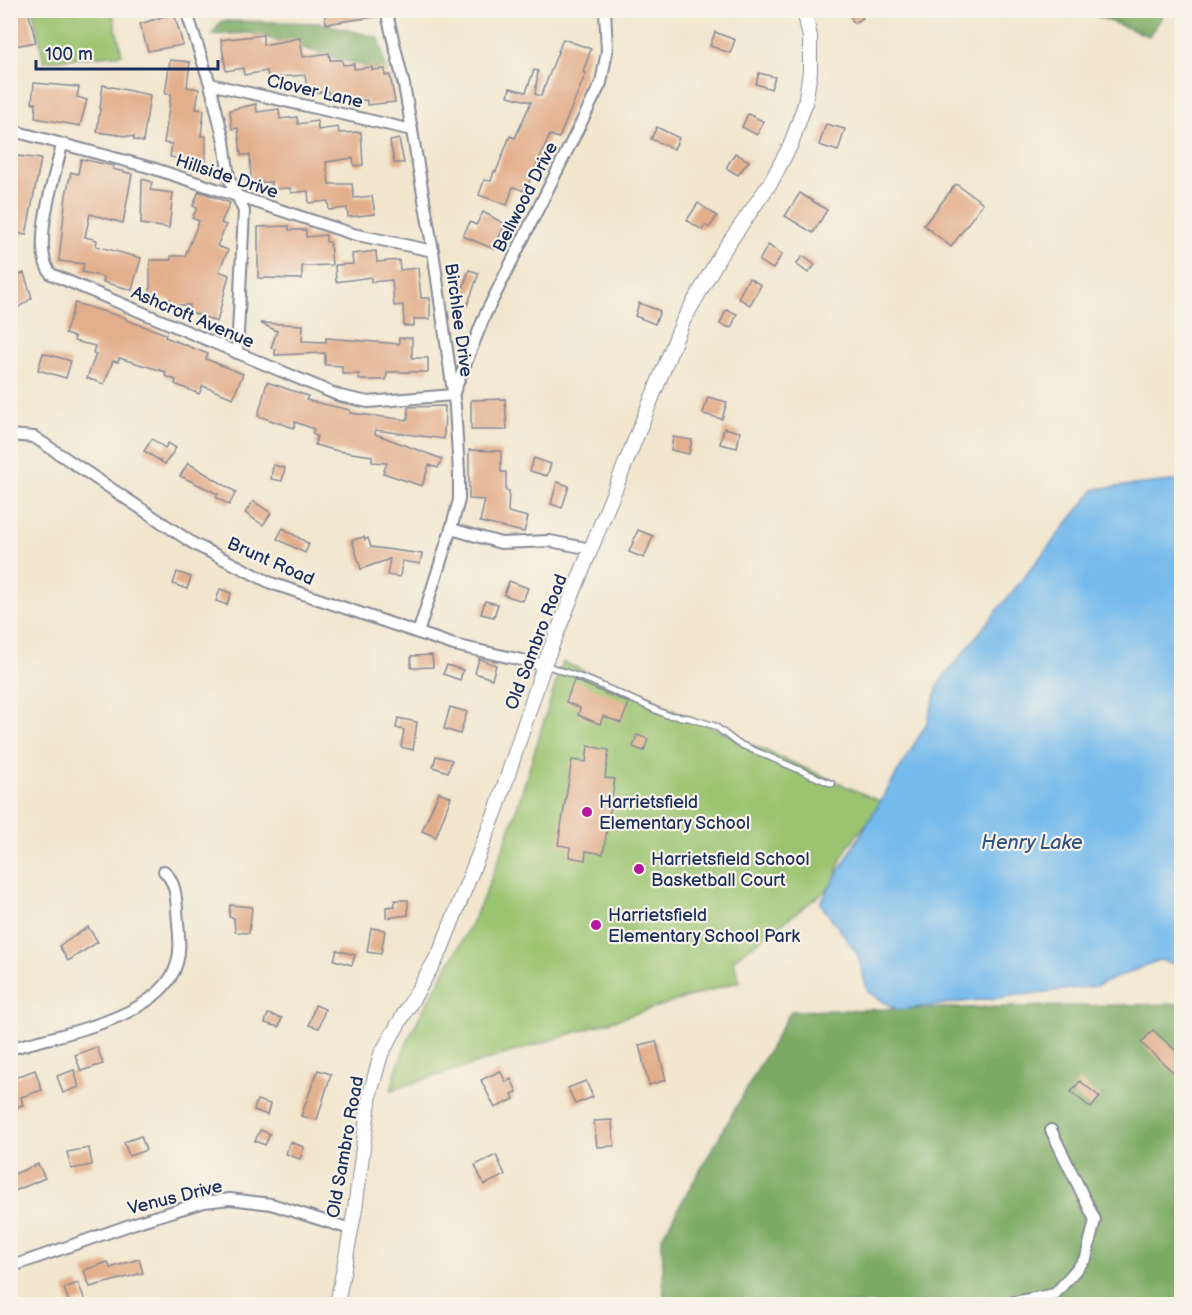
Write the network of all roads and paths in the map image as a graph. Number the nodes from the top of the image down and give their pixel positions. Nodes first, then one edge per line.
1 (186, 10) edge
2 (386, 10) edge
3 (605, 10) edge
4 (804, 10) edge
5 (210, 84) junction
6 (10, 130) edge
7 (412, 130) junction
8 (62, 145) junction
9 (239, 197) junction
10 (433, 251) junction
11 (237, 353) junction
12 (453, 395) junction
13 (10, 435) edge
14 (451, 530) junction
15 (591, 549) junction
16 (418, 633) junction
17 (544, 665) junction
18 (832, 784) dead end
19 (164, 871) dead end
20 (10, 1049) edge
21 (1050, 1130) dead end
22 (350, 1229) junction
23 (10, 1266) edge
24 (337, 1305) edge
25 (1005, 1305) edge

1 - 5 street
2 - 7 street, Birchlee Drive
3 - 12 street, Bellwood Drive
4 - 15 main road, Old Sambro Road
5 - 7 street, Clover Lane
5 - 9 street
6 - 8 street, Hillside Drive
7 - 10 street, Birchlee Drive
8 - 9 street, Hillside Drive
8 - 11 street, Ashcroft Avenue
9 - 10 street, Hillside Drive
9 - 11 street
10 - 12 street, Birchlee Drive
11 - 12 street, Ashcroft Avenue
12 - 14 street, Birchlee Drive
13 - 16 street, Brunt Road
14 - 15 street
14 - 16 street, Birchlee Drive
15 - 17 main road, Old Sambro Road
16 - 17 street, Brunt Road
17 - 18 lane
17 - 22 main road, Old Sambro Road
19 - 20 street
21 - 25 street
22 - 23 street, Venus Drive
22 - 24 main road, Old Sambro Road

